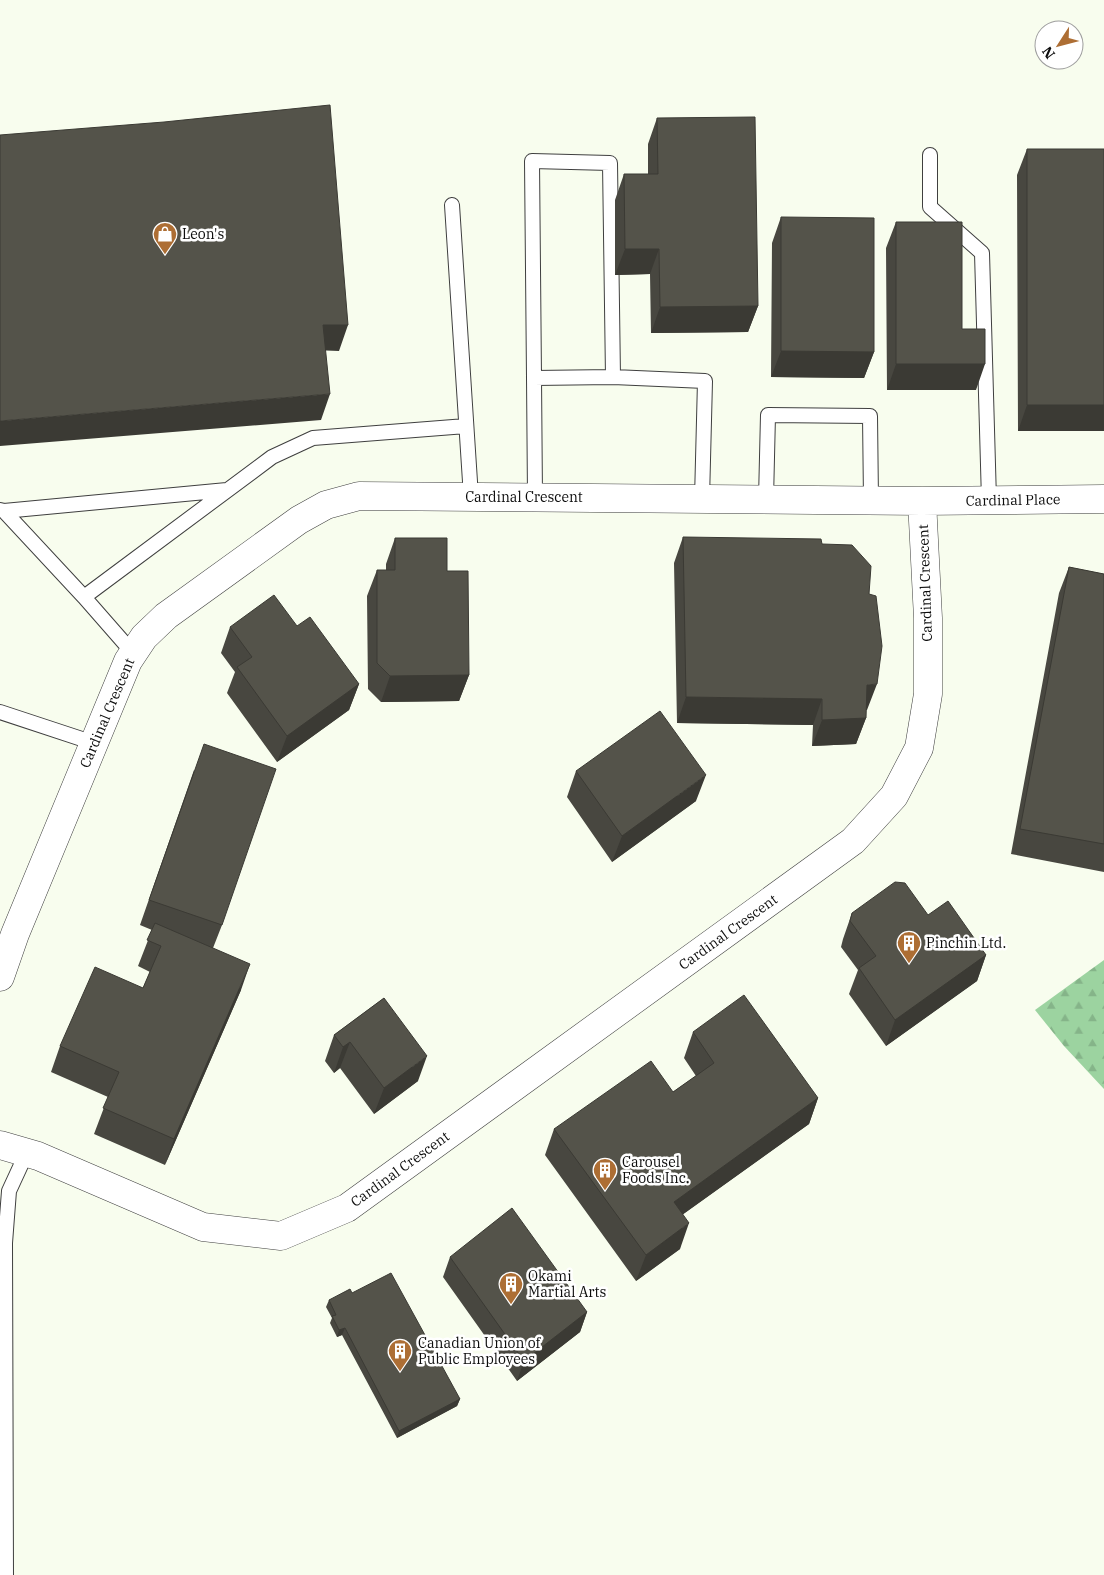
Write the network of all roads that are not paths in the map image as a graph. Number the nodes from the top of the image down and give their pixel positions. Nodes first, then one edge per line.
1 (930, 155) dead end
2 (452, 205) dead end
3 (612, 377) junction
4 (534, 378) junction
5 (466, 426) junction
6 (227, 490) junction
7 (471, 497) junction
8 (535, 498) junction
9 (702, 499) junction
10 (766, 499) junction
11 (1104, 499) edge
12 (870, 500) junction
13 (989, 500) junction
14 (922, 501) junction
15 (2, 510) edge
16 (84, 597) junction
17 (133, 654) junction
18 (0, 712) edge
19 (94, 742) junction
20 (0, 977) edge
21 (0, 1146) edge
22 (27, 1152) junction
23 (3, 1242) edge
24 (3, 1423) edge
25 (6, 1575) edge

1 - 13 lane
2 - 5 lane
3 - 4 lane
3 - 4 lane
3 - 9 lane
4 - 8 lane
5 - 6 lane
5 - 7 lane
6 - 15 lane
6 - 16 lane
7 - 8 street, Cardinal Crescent
7 - 17 street, Cardinal Crescent
8 - 9 street, Cardinal Crescent
9 - 10 street, Cardinal Crescent
10 - 12 street, Cardinal Crescent
10 - 12 lane
11 - 13 street, Cardinal Place
12 - 14 street, Cardinal Crescent
13 - 14 street, Cardinal Place
14 - 22 street, Cardinal Crescent
15 - 16 lane
16 - 17 lane
17 - 19 street, Cardinal Crescent
18 - 19 lane
19 - 20 street, Cardinal Crescent
21 - 22 street, Cardinal Crescent
22 - 23 lane
23 - 24 lane
24 - 25 lane

